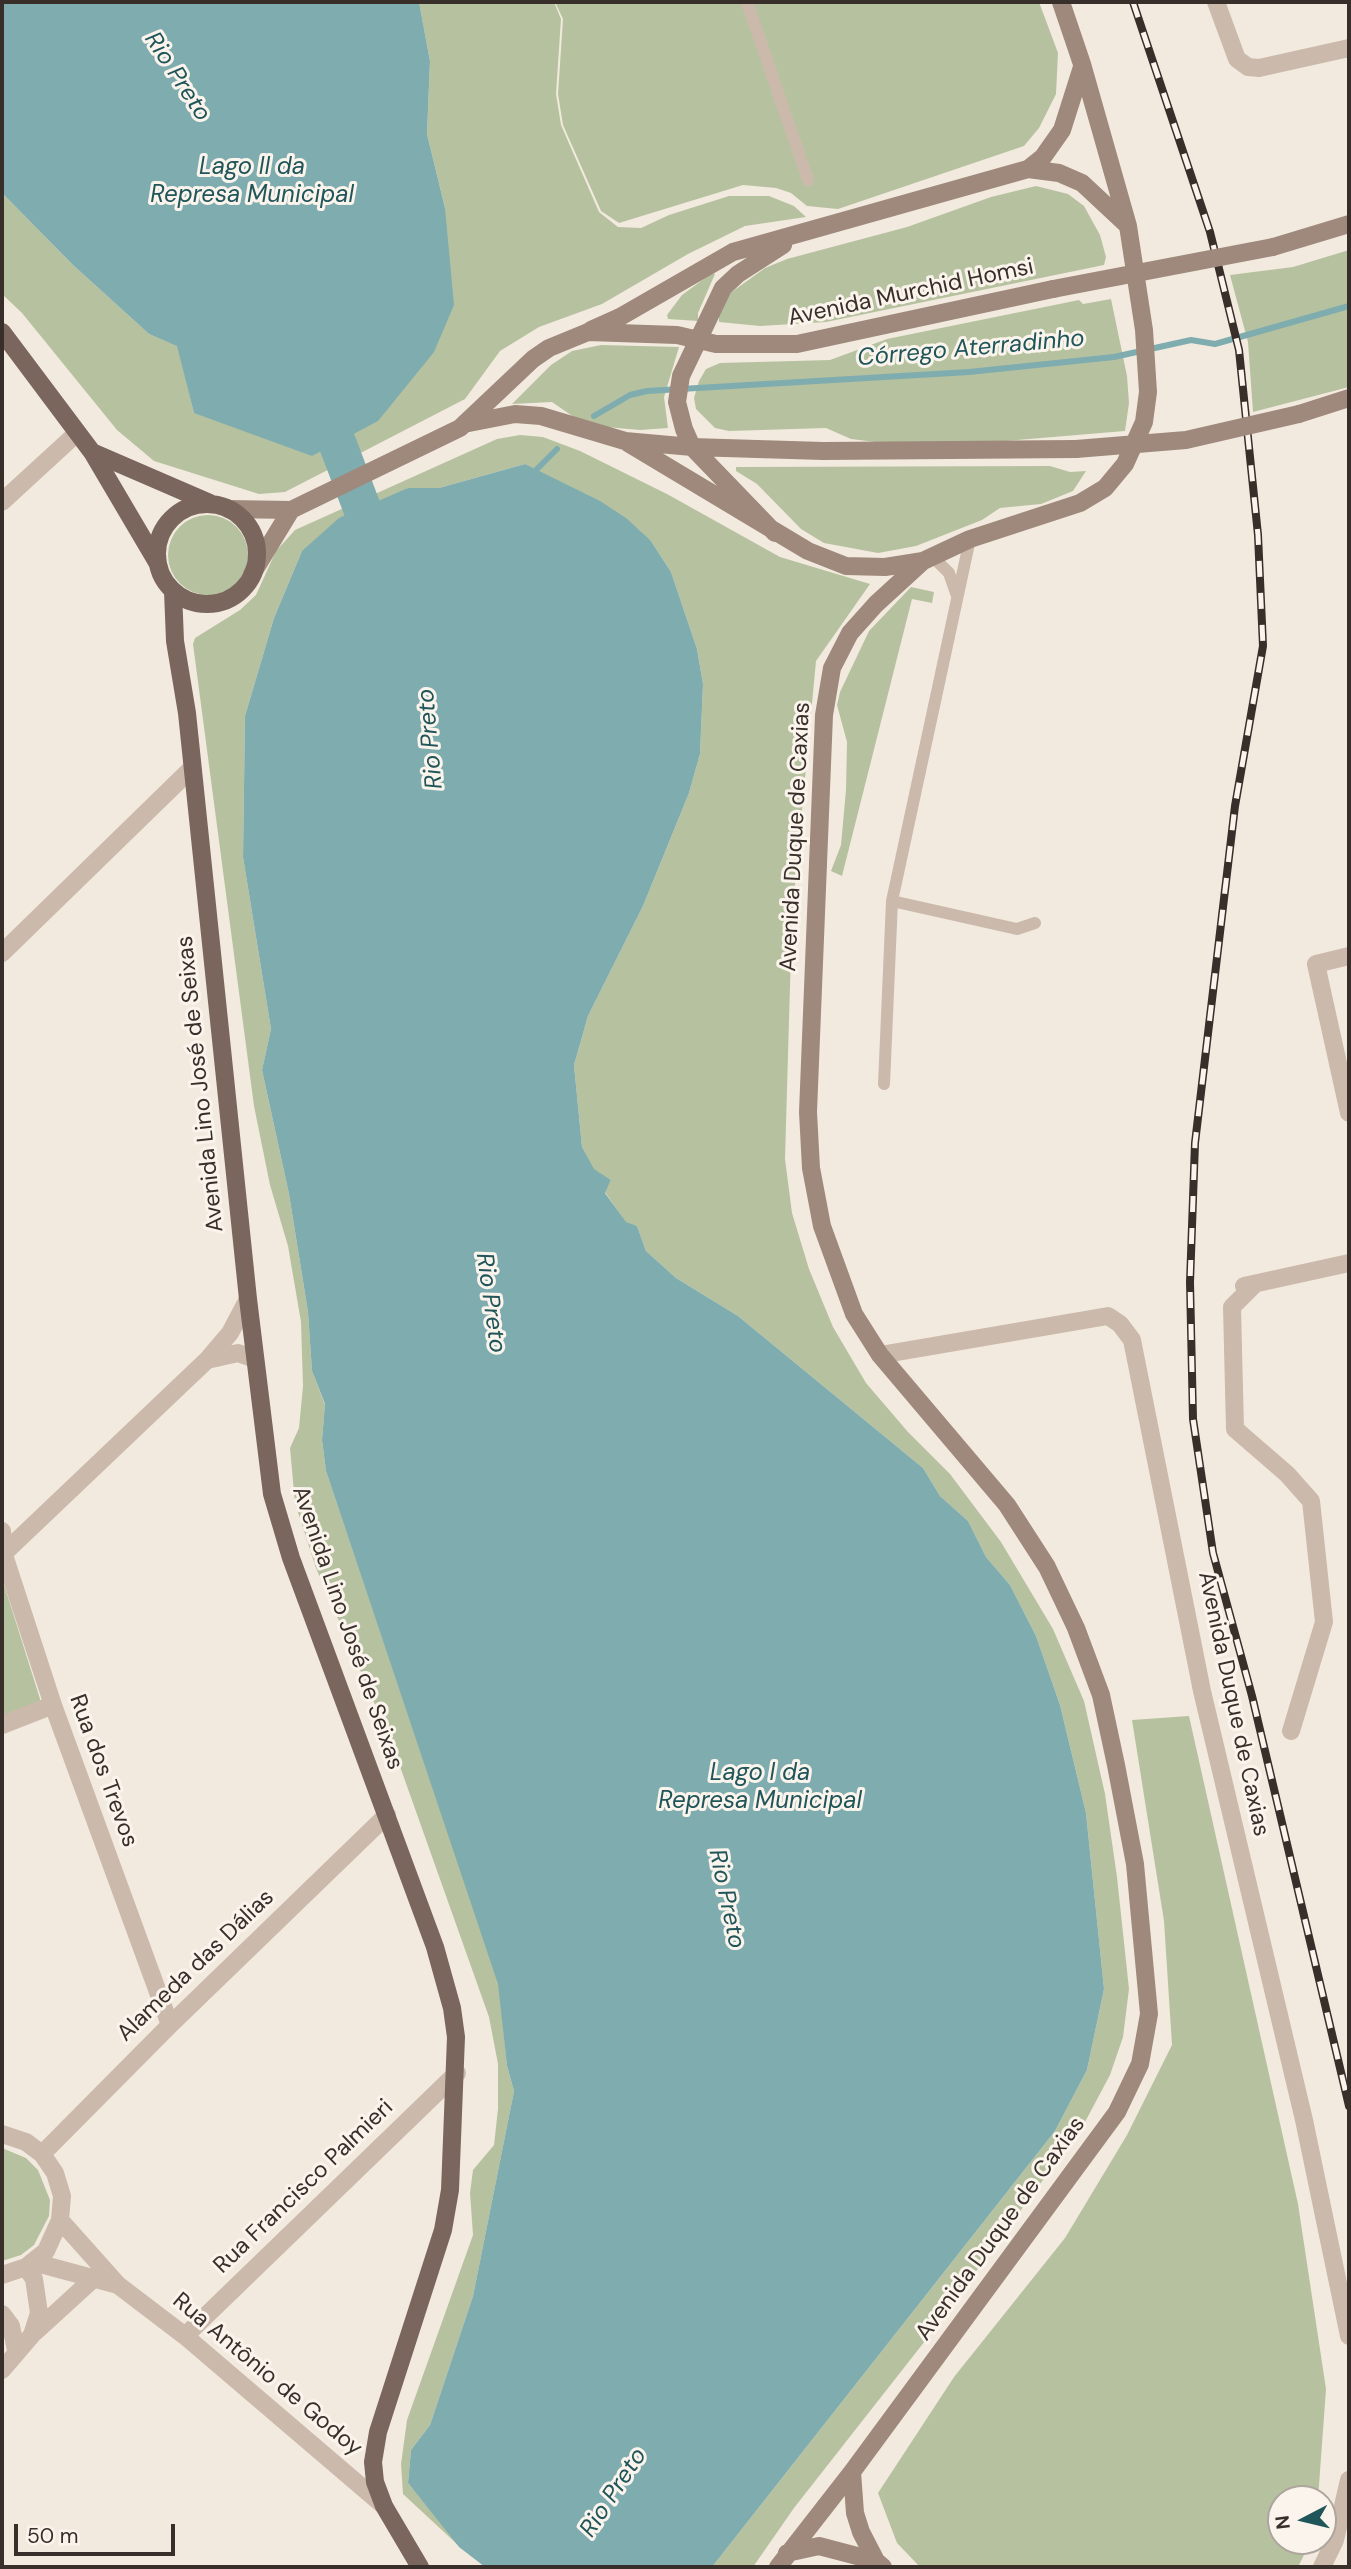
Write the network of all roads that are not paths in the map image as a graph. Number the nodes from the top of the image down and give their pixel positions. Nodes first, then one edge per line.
1 (747, 2) edge
2 (1061, 2) edge
3 (1216, 2) edge
4 (1349, 48) edge
5 (1082, 64) junction
6 (1028, 169) junction
7 (808, 180) dead end
8 (1349, 224) edge
9 (1128, 226) junction
10 (797, 235) junction
11 (2, 332) edge
12 (588, 332) junction
13 (696, 339) junction
14 (1349, 398) edge
15 (469, 423) junction
16 (77, 433) junction
17 (625, 441) junction
18 (692, 446) junction
19 (92, 452) junction
20 (2, 502) edge
21 (220, 506) junction
22 (296, 508) junction
23 (775, 533) junction
24 (970, 539) junction
25 (928, 559) junction
26 (158, 564) junction
27 (252, 574) junction
28 (173, 591) junction
29 (958, 600) junction
30 (191, 769) junction
31 (892, 901) junction
32 (1035, 923) dead end
33 (2, 953) edge
34 (1349, 956) edge
35 (884, 1084) dead end
36 (1349, 1114) edge
37 (1349, 1263) edge
38 (248, 1299) junction
39 (880, 1356) junction
40 (255, 1359) junction
41 (207, 1360) junction
42 (2, 1531) edge
43 (3, 1555) edge
44 (53, 1705) junction
45 (2, 1725) edge
46 (1291, 1731) dead end
47 (387, 1815) junction
48 (170, 2025) junction
49 (457, 2073) junction
50 (2, 2134) edge
51 (42, 2154) junction
52 (61, 2220) junction
53 (30, 2265) junction
54 (2, 2275) edge
55 (93, 2279) junction
56 (118, 2285) junction
57 (2, 2314) edge
58 (32, 2334) junction
59 (185, 2336) junction
60 (1349, 2336) edge
61 (16, 2350) junction
62 (2, 2370) edge
63 (852, 2472) junction
64 (1349, 2480) edge
65 (384, 2506) junction
66 (783, 2560) edge
67 (879, 2564) edge
68 (420, 2567) edge
69 (1322, 2567) edge

1 - 7 lane
2 - 5 main road, Avenida Duque de Caxias
3 - 4 street
5 - 6 main road
5 - 9 main road, Avenida Duque de Caxias
6 - 9 main road
6 - 10 main road
8 - 13 main road, Avenida Murchid Homsi, bridge
9 - 24 main road, Avenida Duque de Caxias
10 - 12 main road
10 - 13 main road
11 - 16 main road
12 - 13 main road, Avenida Murchid Homsi
12 - 15 main road, Avenida Murchid Homsi
13 - 18 main road
14 - 18 main road, Avenida Murchid Homsi, bridge
15 - 17 main road, Avenida Murchid Homsi
15 - 22 main road, Avenida Murchid Homsi
16 - 19 main road
16 - 20 street
17 - 18 main road, Avenida Murchid Homsi
17 - 23 main road
18 - 23 main road
19 - 21 main road
19 - 26 main road
21 - 22 main road, Avenida Murchid Homsi
21 - 26 main road
21 - 27 main road
22 - 27 main road
23 - 25 main road
24 - 25 main road, Avenida Duque de Caxias
24 - 29 lane
25 - 29 lane
25 - 39 main road, Avenida Duque de Caxias
26 - 28 main road
27 - 28 main road
28 - 30 main road, Avenida Lino José de Seixas
29 - 31 lane
30 - 33 street
30 - 38 main road, Avenida Lino José de Seixas
31 - 32 lane
31 - 35 lane
34 - 36 street
37 - 46 street
38 - 40 main road, Avenida Lino José de Seixas
38 - 41 street
39 - 60 street, Avenida Duque de Caxias
39 - 63 main road, Avenida Duque de Caxias
40 - 41 street
40 - 47 main road, Avenida Lino José de Seixas
41 - 43 street
42 - 43 street, Rua dos Trevos
43 - 44 street, Rua dos Trevos
44 - 45 street
44 - 48 street, Rua dos Trevos
47 - 48 street, Alameda das Dálias
47 - 49 main road, Avenida Lino José de Seixas
48 - 51 street, Alameda das Dálias
49 - 59 street, Rua Francisco Palmieri
49 - 65 main road, Avenida Lino José de Seixas
50 - 51 street
51 - 52 street
52 - 53 street
52 - 56 street, Rua Antônio de Godoy
53 - 54 street
53 - 55 street, Rua Antônio de Godoy
53 - 58 street
55 - 56 street, Rua Antônio de Godoy
55 - 58 street
56 - 59 street, Rua Antônio de Godoy
57 - 61 street
58 - 61 street
59 - 65 street, Rua Antônio de Godoy
61 - 62 street
63 - 66 main road, Avenida Duque de Caxias
63 - 67 main road
64 - 69 street
65 - 68 main road, Avenida Lino José de Seixas
66 - 67 main road

